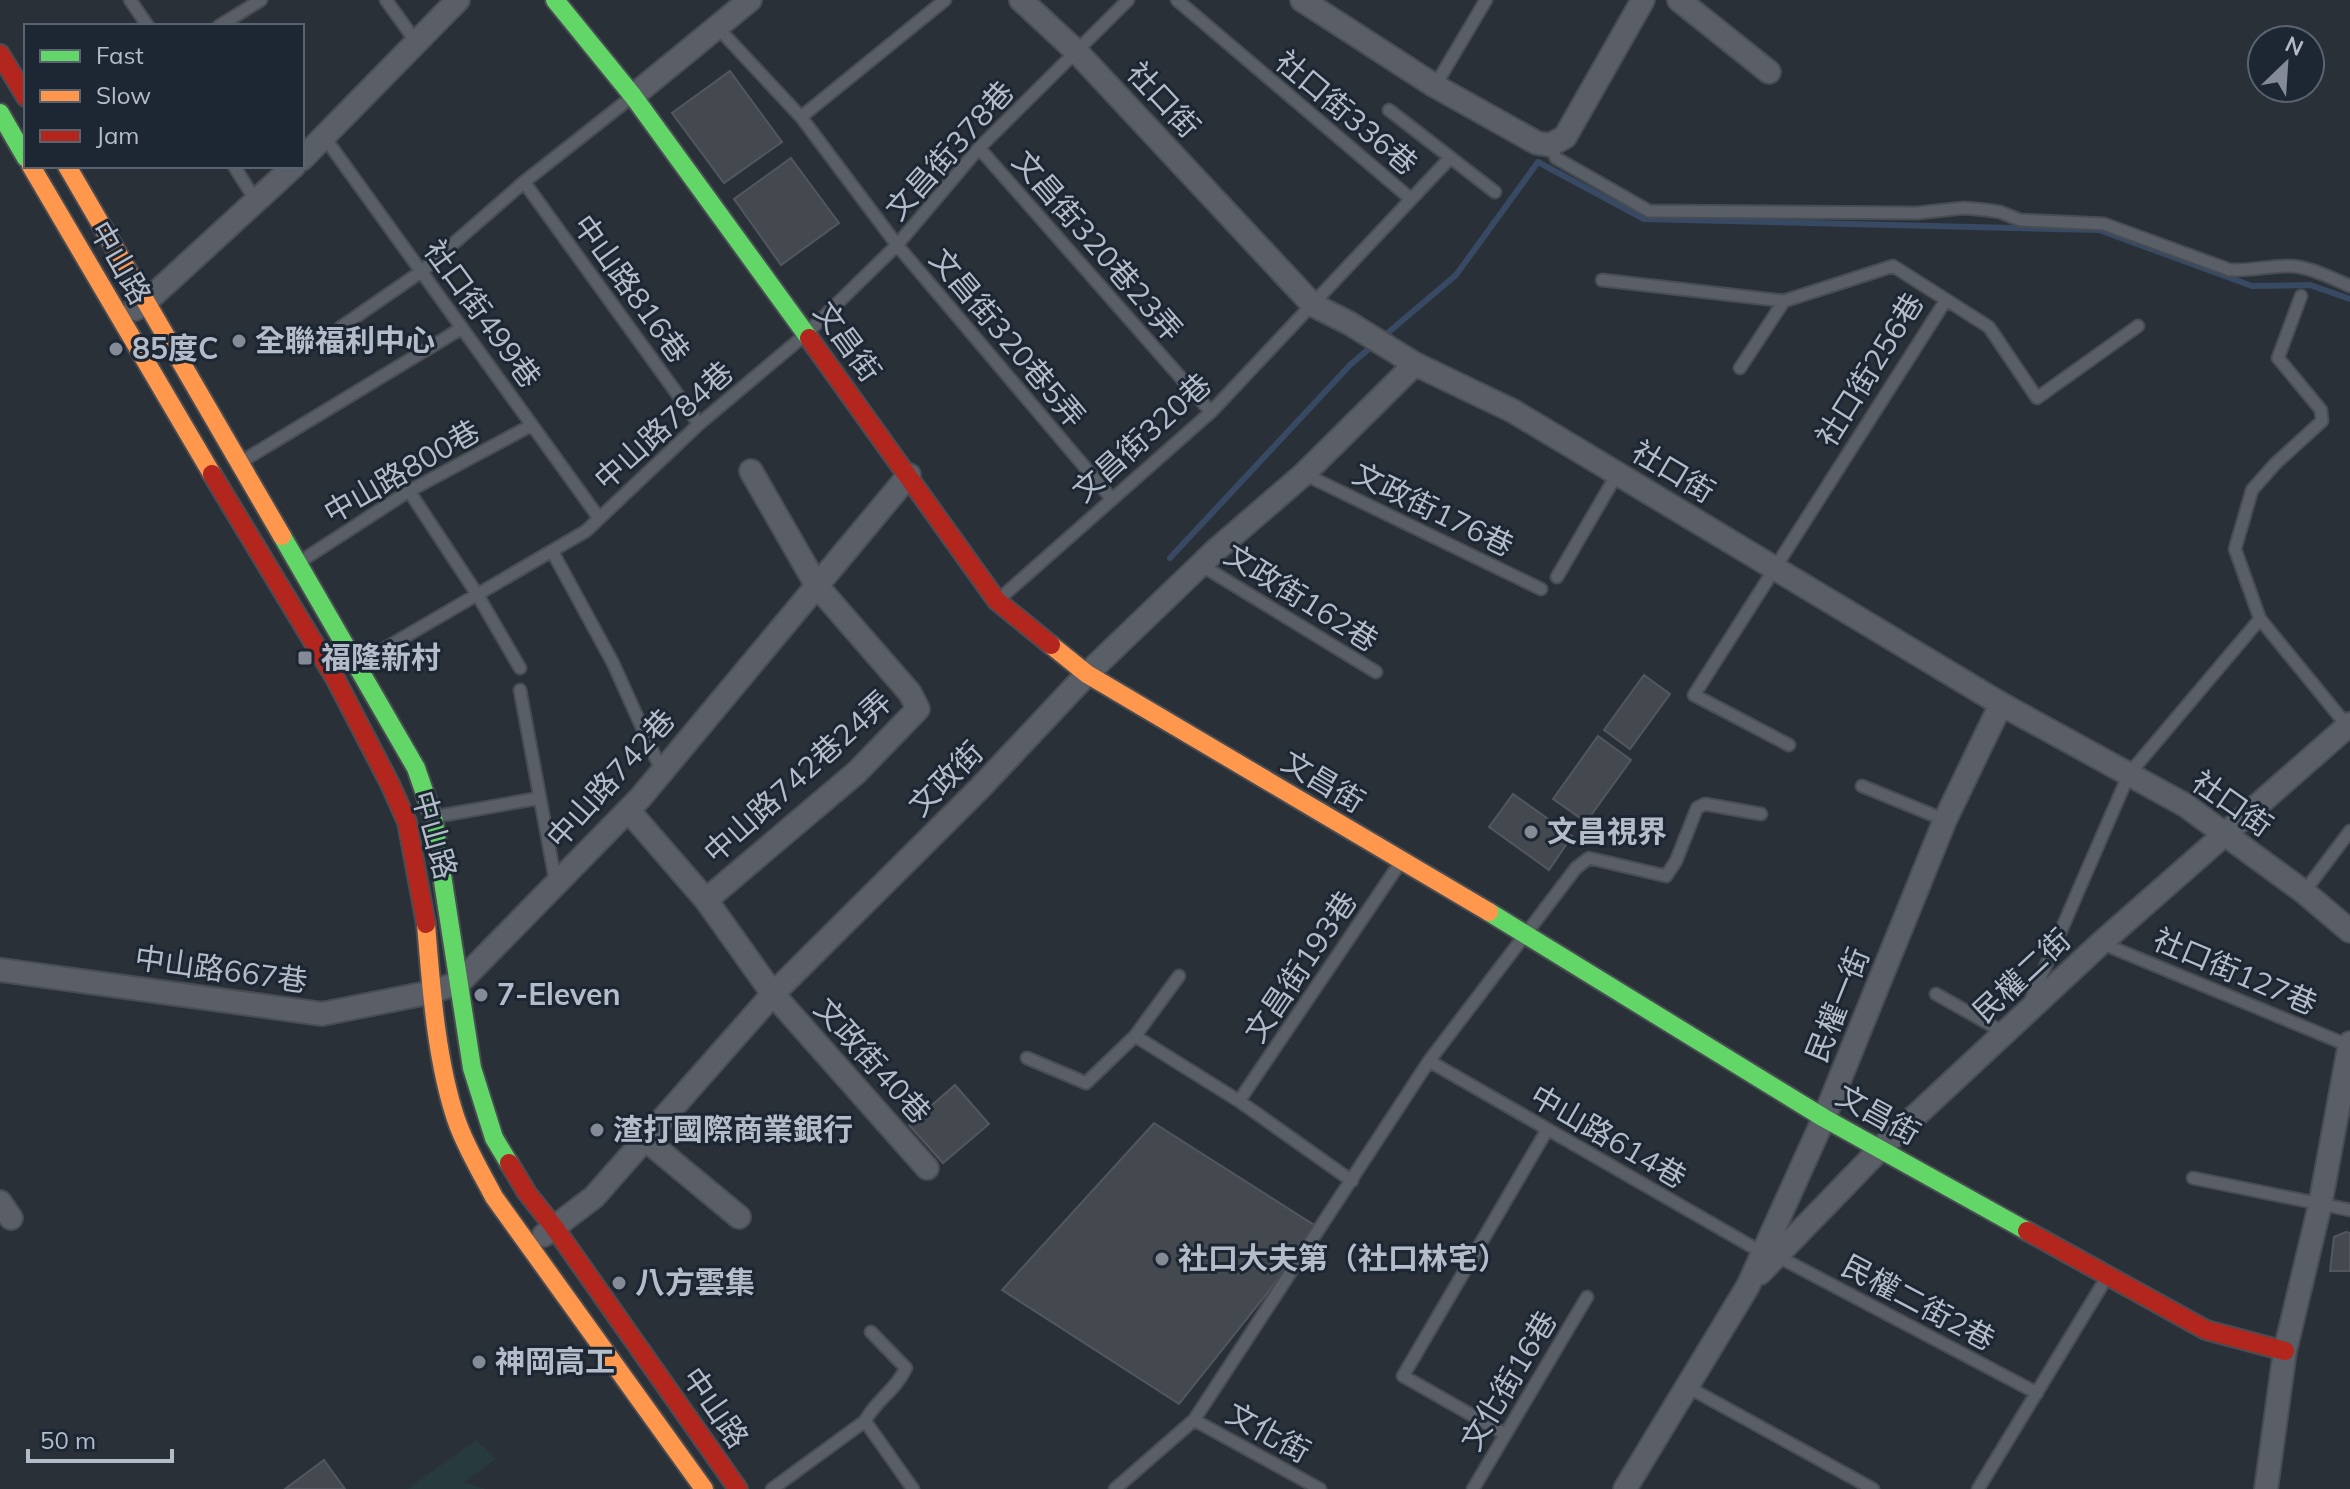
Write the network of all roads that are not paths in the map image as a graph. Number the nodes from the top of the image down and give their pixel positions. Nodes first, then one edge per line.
1 (130, 0) edge
2 (261, 0) edge
3 (386, 0) edge
4 (458, 0) edge
5 (555, 0) edge
6 (750, 0) edge
7 (945, 0) edge
8 (1021, 0) edge
9 (1128, 0) edge
10 (1177, 0) edge
11 (1302, 0) edge
12 (1486, 0) edge
13 (1643, 0) edge
14 (1679, 0) edge
15 (147, 24) edge
16 (222, 24) edge
17 (718, 28) junction
18 (417, 43) junction
19 (1077, 52) junction
20 (0, 54) edge
21 (1769, 72) dead end
22 (1435, 86) junction
23 (24, 94) edge
24 (633, 96) junction
25 (1389, 110) dead end
26 (0, 113) edge
27 (801, 117) junction
28 (325, 138) junction
29 (1550, 145) junction
30 (979, 148) junction
31 (24, 155) edge
32 (304, 157) edge
33 (1450, 158) junction
34 (32, 168) edge
35 (68, 168) edge
36 (235, 168) edge
37 (292, 168) edge
38 (524, 182) junction
39 (1495, 192) dead end
40 (1411, 199) junction
41 (256, 201) junction
42 (897, 245) junction
43 (422, 271) junction
44 (1602, 280) dead end
45 (2350, 286) edge
46 (2301, 296) dead end
47 (1946, 300) junction
48 (147, 301) junction
49 (1784, 301) junction
50 (1313, 305) junction
51 (120, 318) junction
52 (2138, 326) dead end
53 (341, 327) dead end
54 (462, 328) junction
55 (806, 334) junction
56 (1415, 364) junction
57 (1740, 368) dead end
58 (1211, 412) junction
59 (699, 424) junction
60 (532, 425) junction
61 (239, 463) junction
62 (751, 471) dead end
63 (1304, 474) junction
64 (1617, 474) junction
65 (909, 475) junction
66 (409, 491) junction
67 (1111, 498) junction
68 (599, 518) junction
69 (552, 551) junction
70 (297, 563) junction
71 (1201, 565) junction
72 (1774, 567) junction
73 (1557, 577) dead end
74 (817, 586) junction
75 (1541, 589) dead end
76 (477, 594) junction
77 (997, 601) junction
78 (2260, 619) junction
79 (356, 665) junction
80 (520, 668) dead end
81 (1376, 672) dead end
82 (1087, 674) junction
83 (520, 690) dead end
84 (2001, 704) junction
85 (2349, 726) edge
86 (1789, 745) dead end
87 (662, 773) junction
88 (2129, 774) junction
89 (1862, 786) dead end
90 (540, 798) junction
91 (628, 810) junction
92 (1761, 814) dead end
93 (433, 817) junction
94 (1945, 820) junction
95 (2350, 831) edge
96 (2225, 834) junction
97 (1402, 860) junction
98 (556, 884) junction
99 (2304, 892) junction
100 (706, 900) junction
101 (2350, 931) edge
102 (1524, 933) junction
103 (2101, 943) junction
104 (0, 970) edge
105 (1179, 976) dead end
106 (460, 982) junction
107 (432, 992) junction
108 (773, 994) junction
109 (1936, 994) dead end
110 (2023, 1017) junction
111 (2006, 1033) junction
112 (1135, 1036) junction
113 (2350, 1045) edge
114 (1027, 1058) dead end
115 (1429, 1061) junction
116 (1239, 1101) junction
117 (1824, 1118) junction
118 (1547, 1130) junction
119 (645, 1139) junction
120 (1881, 1148) junction
121 (927, 1168) dead end
122 (2193, 1178) dead end
123 (1352, 1181) junction
124 (2320, 1205) junction
125 (2350, 1210) edge
126 (739, 1217) dead end
127 (554, 1227) junction
128 (530, 1245) junction
129 (1770, 1255) junction
130 (2108, 1275) junction
131 (1587, 1297) dead end
132 (871, 1332) dead end
133 (2285, 1351) junction
134 (1685, 1386) junction
135 (2037, 1393) junction
136 (1194, 1420) junction
137 (865, 1421) junction
138 (1505, 1434) junction
139 (704, 1489) edge
140 (738, 1489) edge
141 (772, 1489) edge
142 (913, 1489) edge
143 (1115, 1489) edge
144 (1320, 1489) edge
145 (1473, 1489) edge
146 (1625, 1489) edge
147 (1873, 1489) edge
148 (1978, 1489) edge
149 (2266, 1489) edge

1 - 15 lane
2 - 16 lane
3 - 18 lane
4 - 18 street
5 - 24 street, 文昌街
6 - 17 street
7 - 27 lane
8 - 19 street, 社口街
9 - 19 lane, 文昌街378巷
10 - 40 lane, 社口街336巷
11 - 22 street
12 - 22 lane
13 - 29 street
14 - 21 street
17 - 24 street
17 - 27 lane, 文昌街320巷5弄
18 - 28 street
19 - 30 lane, 文昌街378巷
19 - 50 street, 社口街
20 - 23 street
22 - 29 street
24 - 38 lane
24 - 55 street, 文昌街
25 - 33 lane
26 - 31 street
27 - 42 lane, 文昌街320巷5弄
28 - 32 street
28 - 43 lane, 社口街499巷
29 - 45 lane
30 - 42 lane, 文昌街378巷
30 - 58 lane, 文昌街320巷23弄
33 - 39 lane
33 - 40 lane
34 - 51 street, 中山路
35 - 48 street, 中山路
36 - 41 lane
37 - 41 street
38 - 43 lane
38 - 59 lane, 中山路816巷
40 - 50 lane, 社口街336巷
41 - 48 street
42 - 55 lane, 文昌街378巷
42 - 67 lane, 文昌街320巷5弄
43 - 53 lane
43 - 54 lane, 社口街499巷
44 - 49 lane, 社口街256巷
46 - 78 lane
47 - 49 lane, 社口街256巷
47 - 52 lane
47 - 72 lane, 社口街256巷
48 - 51 street
48 - 61 street, 中山路
49 - 57 lane
50 - 56 street, 社口街
50 - 58 lane, 文昌街320巷
51 - 107 street, 中山路
54 - 60 lane, 社口街499巷
54 - 61 lane
55 - 59 lane, 中山路784巷
55 - 65 street, 文昌街
56 - 63 street, 文政街
56 - 64 street, 社口街
58 - 67 lane, 文昌街320巷
59 - 68 lane, 中山路784巷
60 - 66 lane, 中山路800巷
60 - 68 lane, 社口街499巷
61 - 70 street, 中山路
62 - 74 street
63 - 71 street, 文政街
63 - 75 lane, 文政街176巷
64 - 72 street, 社口街
64 - 73 lane
65 - 74 street, 中山路742巷
65 - 77 street, 文昌街
66 - 70 lane, 中山路800巷
66 - 76 lane
67 - 77 lane, 文昌街320巷
68 - 69 lane, 中山路784巷
69 - 76 lane, 中山路784巷
69 - 87 lane
70 - 79 street, 中山路
71 - 81 lane, 文政街162巷
71 - 82 street, 文政街
72 - 84 street, 社口街
72 - 86 lane, 社口街256巷
74 - 87 street, 中山路742巷
74 - 100 street, 中山路742巷24弄
76 - 79 lane, 中山路784巷
76 - 80 lane
77 - 82 street, 文昌街
78 - 85 lane
78 - 88 lane
79 - 93 street, 中山路
82 - 97 street, 文昌街
82 - 108 street, 文政街
83 - 90 lane
84 - 88 street, 社口街
84 - 94 street, 民權一街
85 - 96 street, 民權二街
87 - 91 street, 中山路742巷
88 - 96 street, 社口街
88 - 110 lane
89 - 94 lane
90 - 93 lane
90 - 98 lane
91 - 98 street, 中山路742巷
91 - 100 street, 文政街40巷
92 - 102 lane
93 - 106 street, 中山路
94 - 117 street, 民權一街
95 - 99 lane
96 - 99 street, 社口街
96 - 103 street, 民權二街
97 - 102 street, 文昌街
97 - 116 lane, 文昌街193巷
98 - 106 street, 中山路742巷
99 - 101 street, 社口街
100 - 108 street, 文政街40巷
102 - 115 lane
102 - 117 street, 文昌街
103 - 110 street, 民權二街
103 - 113 lane, 社口街127巷
104 - 107 street, 中山路667巷
105 - 112 lane
106 - 107 street, 中山路742巷
106 - 127 street, 中山路
107 - 128 street, 中山路
108 - 119 street, 文政街
108 - 121 street, 文政街40巷
109 - 111 lane
110 - 111 street, 民權二街
111 - 120 street, 民權二街
112 - 114 lane
112 - 116 lane
113 - 124 street
115 - 118 lane, 中山路614巷
115 - 123 lane
116 - 123 lane
117 - 120 street, 文昌街
117 - 129 street, 民權一街
118 - 129 lane, 中山路614巷
118 - 138 lane
119 - 126 street
119 - 127 street, 文政街
120 - 129 street, 民權二街
120 - 130 street, 文昌街
122 - 124 lane
123 - 136 lane
124 - 125 lane
124 - 133 street
127 - 128 street, 文政街
127 - 140 street, 中山路
128 - 139 street, 中山路
129 - 134 street, 民權一街
129 - 135 lane, 民權二街2巷
130 - 133 street, 文昌街
130 - 135 lane
131 - 138 lane, 文化街16巷
132 - 137 lane
133 - 149 street
134 - 146 street, 民權一街
134 - 147 lane
135 - 148 lane
136 - 143 lane
136 - 144 lane, 文化街
137 - 141 lane
137 - 142 lane
138 - 145 lane, 文化街16巷

